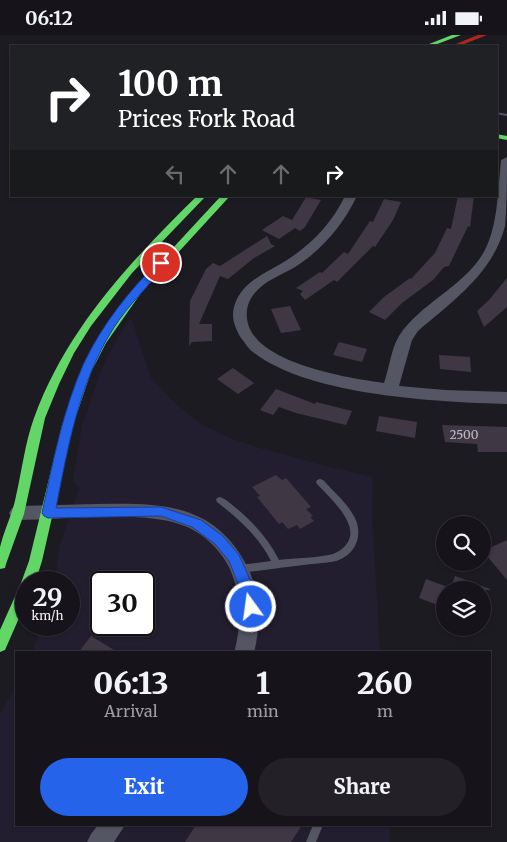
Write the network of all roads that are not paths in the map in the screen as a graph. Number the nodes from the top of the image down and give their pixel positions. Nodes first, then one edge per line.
1 (458, 35) edge
2 (484, 35) edge
3 (430, 45) edge
4 (457, 45) edge
5 (507, 160) edge
6 (201, 197) edge
7 (225, 197) edge
8 (351, 197) edge
9 (390, 389) junction
10 (507, 398) edge
11 (320, 482) dead end
12 (220, 500) dead end
13 (18, 513) junction
14 (48, 513) junction
15 (0, 564) edge
16 (276, 565) junction
17 (240, 569) junction
18 (31, 571) edge
19 (15, 612) edge
20 (0, 646) edge
21 (245, 651) edge
22 (112, 826) edge
23 (318, 826) edge
24 (100, 842) edge
25 (311, 842) edge

1 - 3 main road
2 - 4 main road
5 - 9 street
6 - 13 main road
7 - 14 main road
8 - 9 street
9 - 10 street
11 - 16 lane
12 - 16 lane
13 - 14 street
13 - 15 main road
14 - 17 street
14 - 18 main road
16 - 17 lane
17 - 21 street
19 - 20 main road
22 - 24 street
23 - 25 lane

